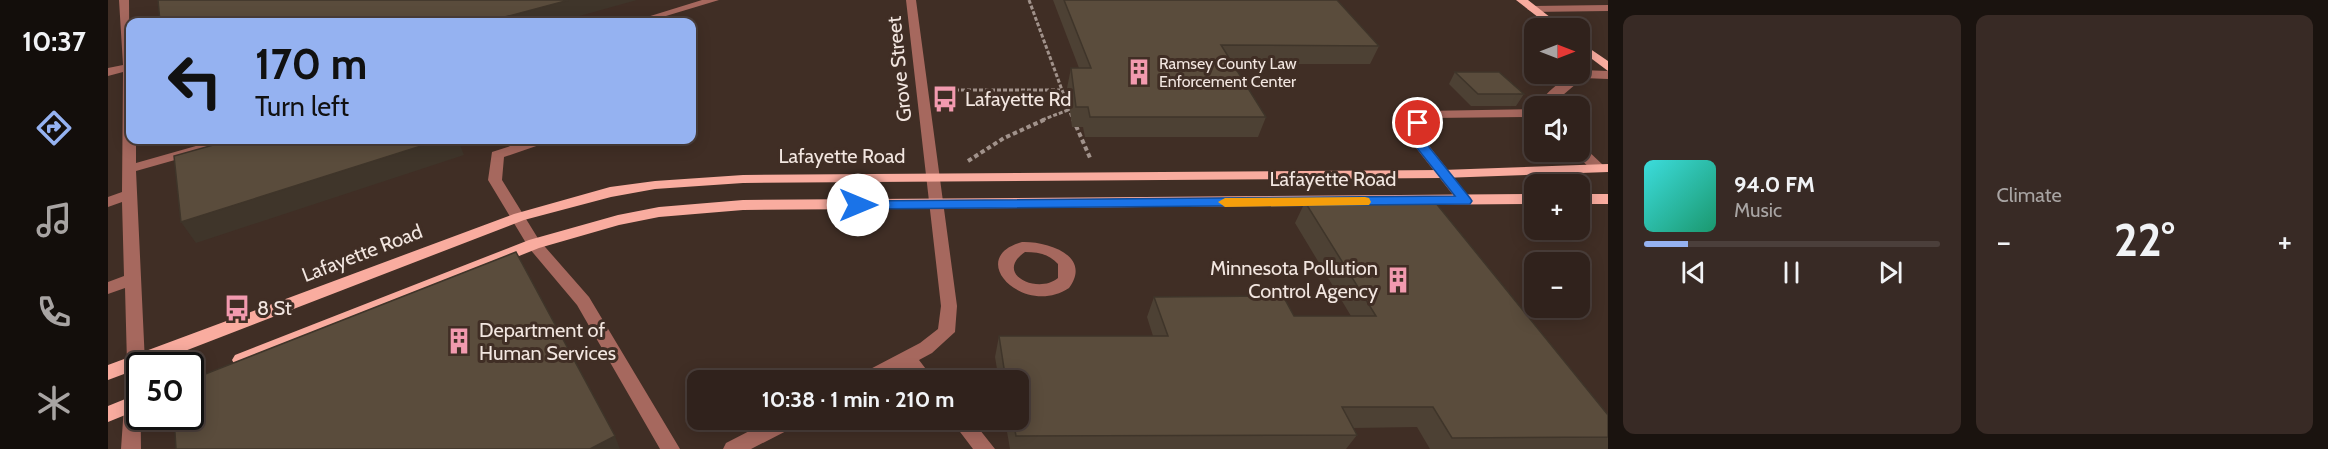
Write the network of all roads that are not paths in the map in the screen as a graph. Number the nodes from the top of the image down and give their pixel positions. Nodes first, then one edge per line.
1 (124, 0) edge
2 (714, 0) edge
3 (911, 0) edge
4 (1521, 0) edge
5 (1608, 8) edge
6 (1532, 9) junction
7 (650, 18) edge
8 (1544, 18) edge
9 (126, 27) edge
10 (1590, 53) edge
11 (1608, 67) edge
12 (126, 68) edge
13 (108, 72) edge
14 (1608, 75) edge
15 (1554, 96) edge
16 (1524, 113) edge
17 (129, 144) edge
18 (216, 144) edge
19 (529, 144) edge
20 (1590, 158) edge
21 (1603, 168) edge
22 (129, 169) junction
23 (1442, 174) junction
24 (932, 178) junction
25 (129, 195) junction
26 (1524, 199) edge
27 (1590, 199) edge
28 (1608, 199) edge
29 (1465, 201) junction
30 (108, 202) edge
31 (935, 205) junction
32 (519, 217) junction
33 (534, 244) junction
34 (133, 279) junction
35 (108, 288) edge
36 (136, 352) edge
37 (165, 352) edge
38 (906, 358) junction
39 (126, 367) edge
40 (224, 367) edge
41 (884, 370) edge
42 (916, 370) edge
43 (108, 374) edge
44 (126, 402) edge
45 (108, 414) edge
46 (132, 430) edge
47 (770, 430) edge
48 (969, 430) edge
49 (131, 449) edge
50 (670, 449) edge
51 (733, 449) edge
52 (985, 449) edge

1 - 9 street
2 - 7 street
3 - 24 street, Grove Street
4 - 6 main road
5 - 6 street
6 - 8 main road
10 - 11 main road
12 - 13 street
14 - 15 street
16 - 23 street
17 - 22 street
18 - 22 street
19 - 32 street
20 - 21 street
21 - 23 main road, Lafayette Road
22 - 25 street
23 - 24 main road, Lafayette Road
23 - 29 street
24 - 31 street, Grove Street
24 - 32 main road, Lafayette Road
25 - 30 street
25 - 34 street
26 - 29 main road, Lafayette Road
27 - 28 main road
29 - 31 main road, Lafayette Road
31 - 33 main road, Lafayette Road
31 - 38 street, Grove Street
32 - 33 street
32 - 37 main road, Lafayette Road
33 - 40 main road, Lafayette Road
33 - 50 street
34 - 35 street
34 - 36 street
38 - 41 street
38 - 42 street
39 - 43 main road, Lafayette Road
44 - 45 main road
46 - 49 street
47 - 51 street
48 - 52 street

